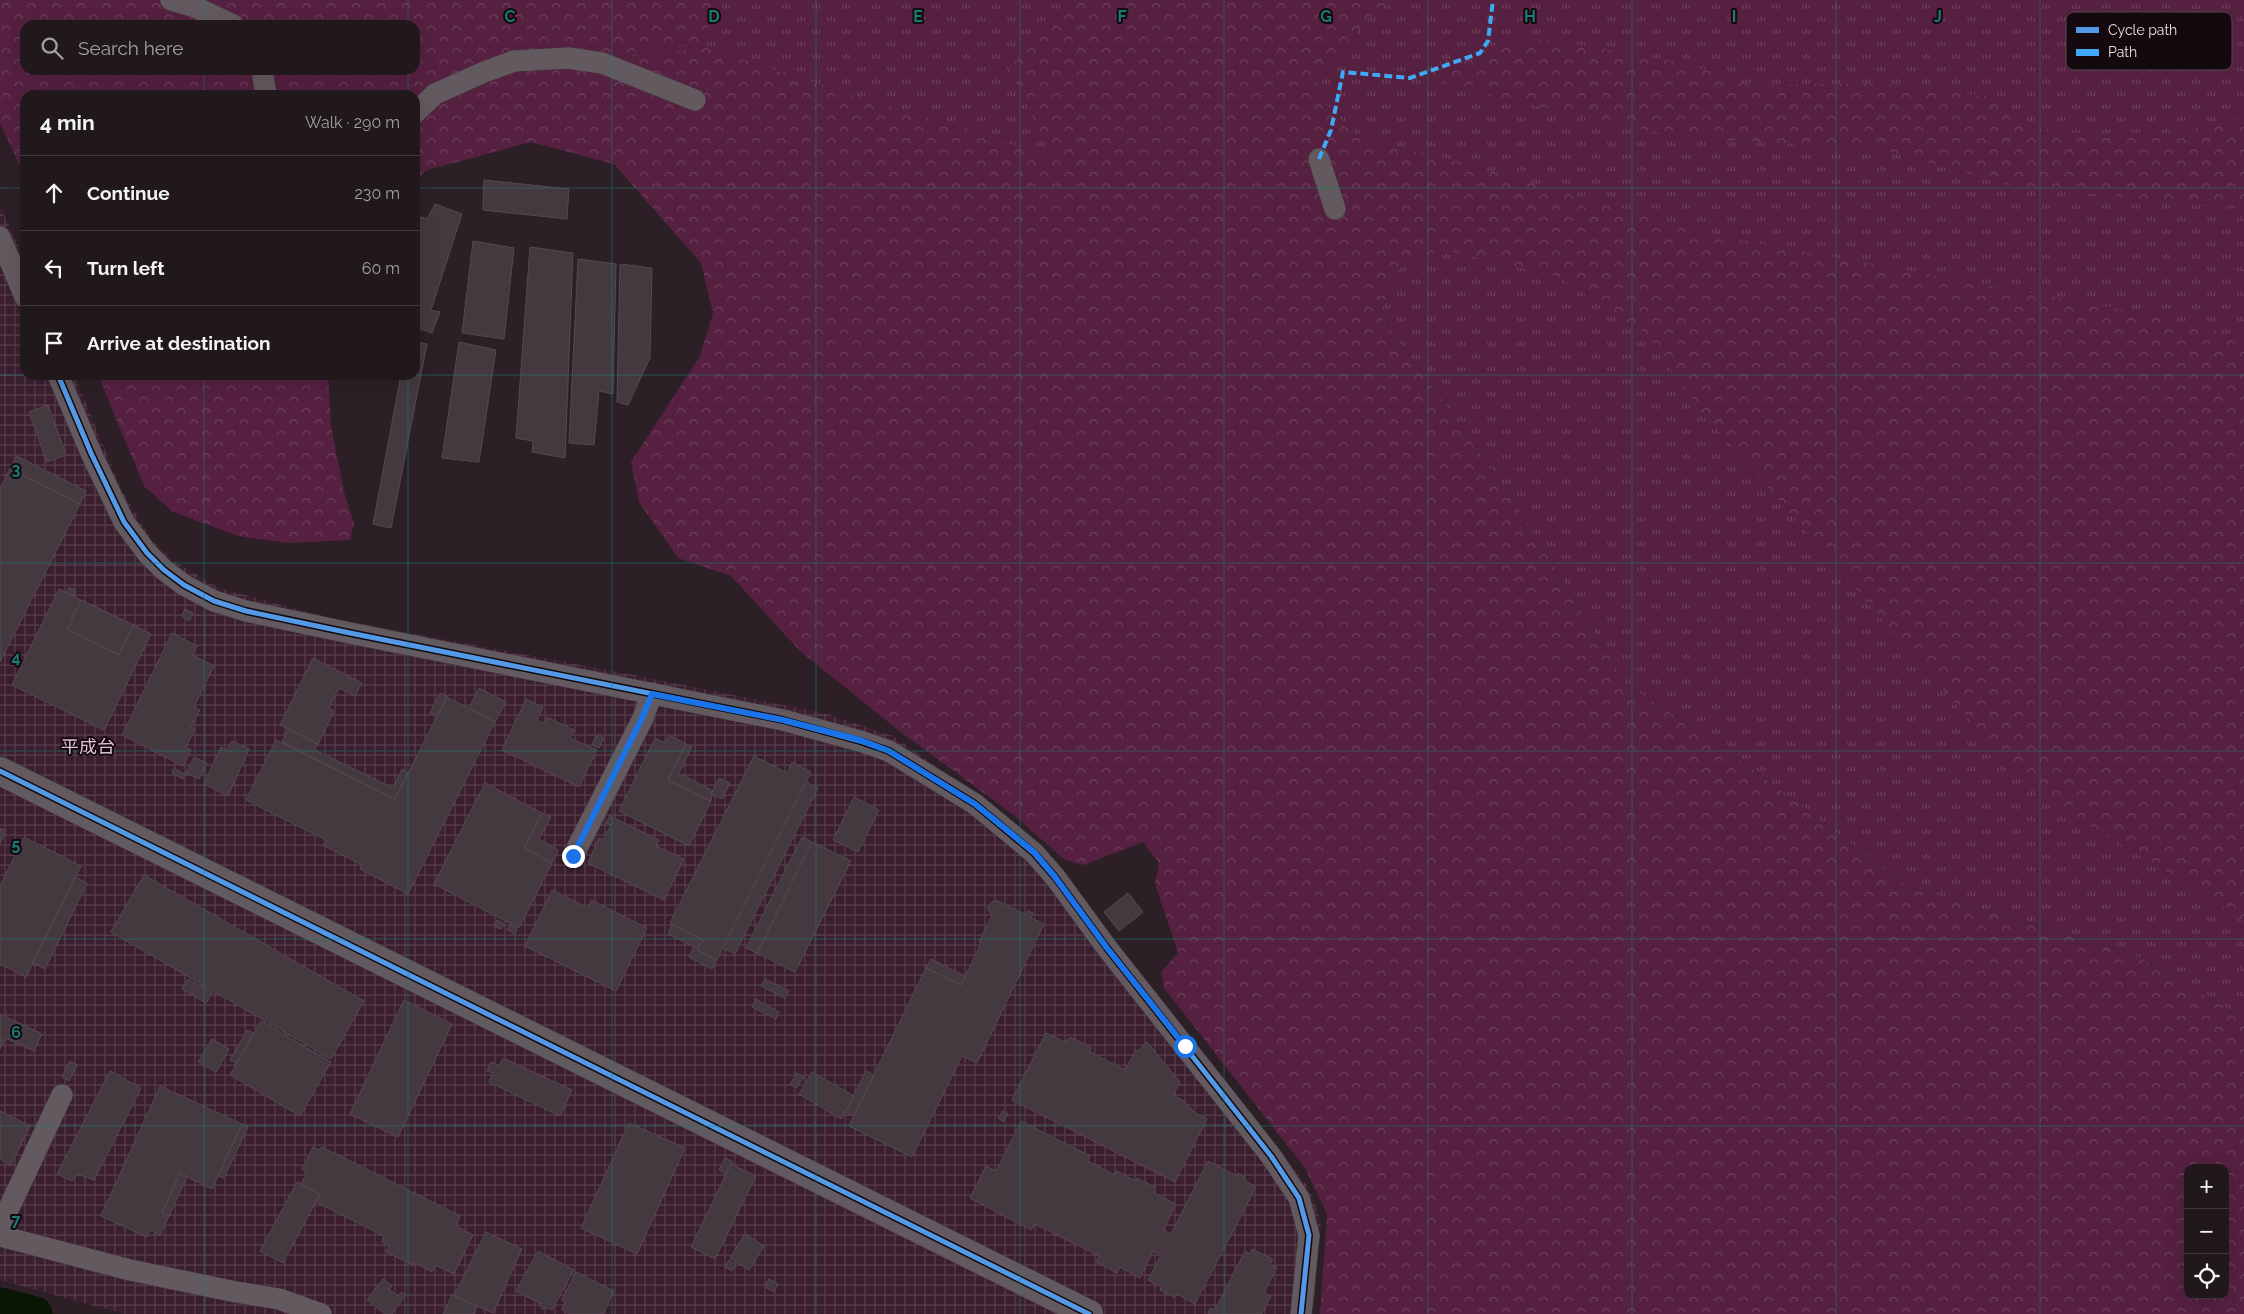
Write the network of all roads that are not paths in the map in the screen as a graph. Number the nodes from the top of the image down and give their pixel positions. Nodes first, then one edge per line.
1 (172, 0) edge
2 (222, 20) edge
3 (263, 75) edge
4 (265, 90) edge
5 (695, 100) dead end
6 (420, 108) edge
7 (1319, 159) dead end
8 (1335, 209) dead end
9 (0, 236) edge
10 (20, 285) edge
11 (60, 380) edge
12 (652, 694) junction
13 (0, 771) edge
14 (573, 856) dead end
15 (62, 1095) dead end
16 (0, 1227) edge
17 (0, 1236) edge
18 (321, 1314) edge
19 (1089, 1314) edge
20 (1301, 1314) edge

1 - 2 street
3 - 4 street
5 - 6 street
7 - 8 street
9 - 10 street
11 - 12 street
12 - 14 street
12 - 20 street
13 - 19 street
15 - 16 street
17 - 18 street

